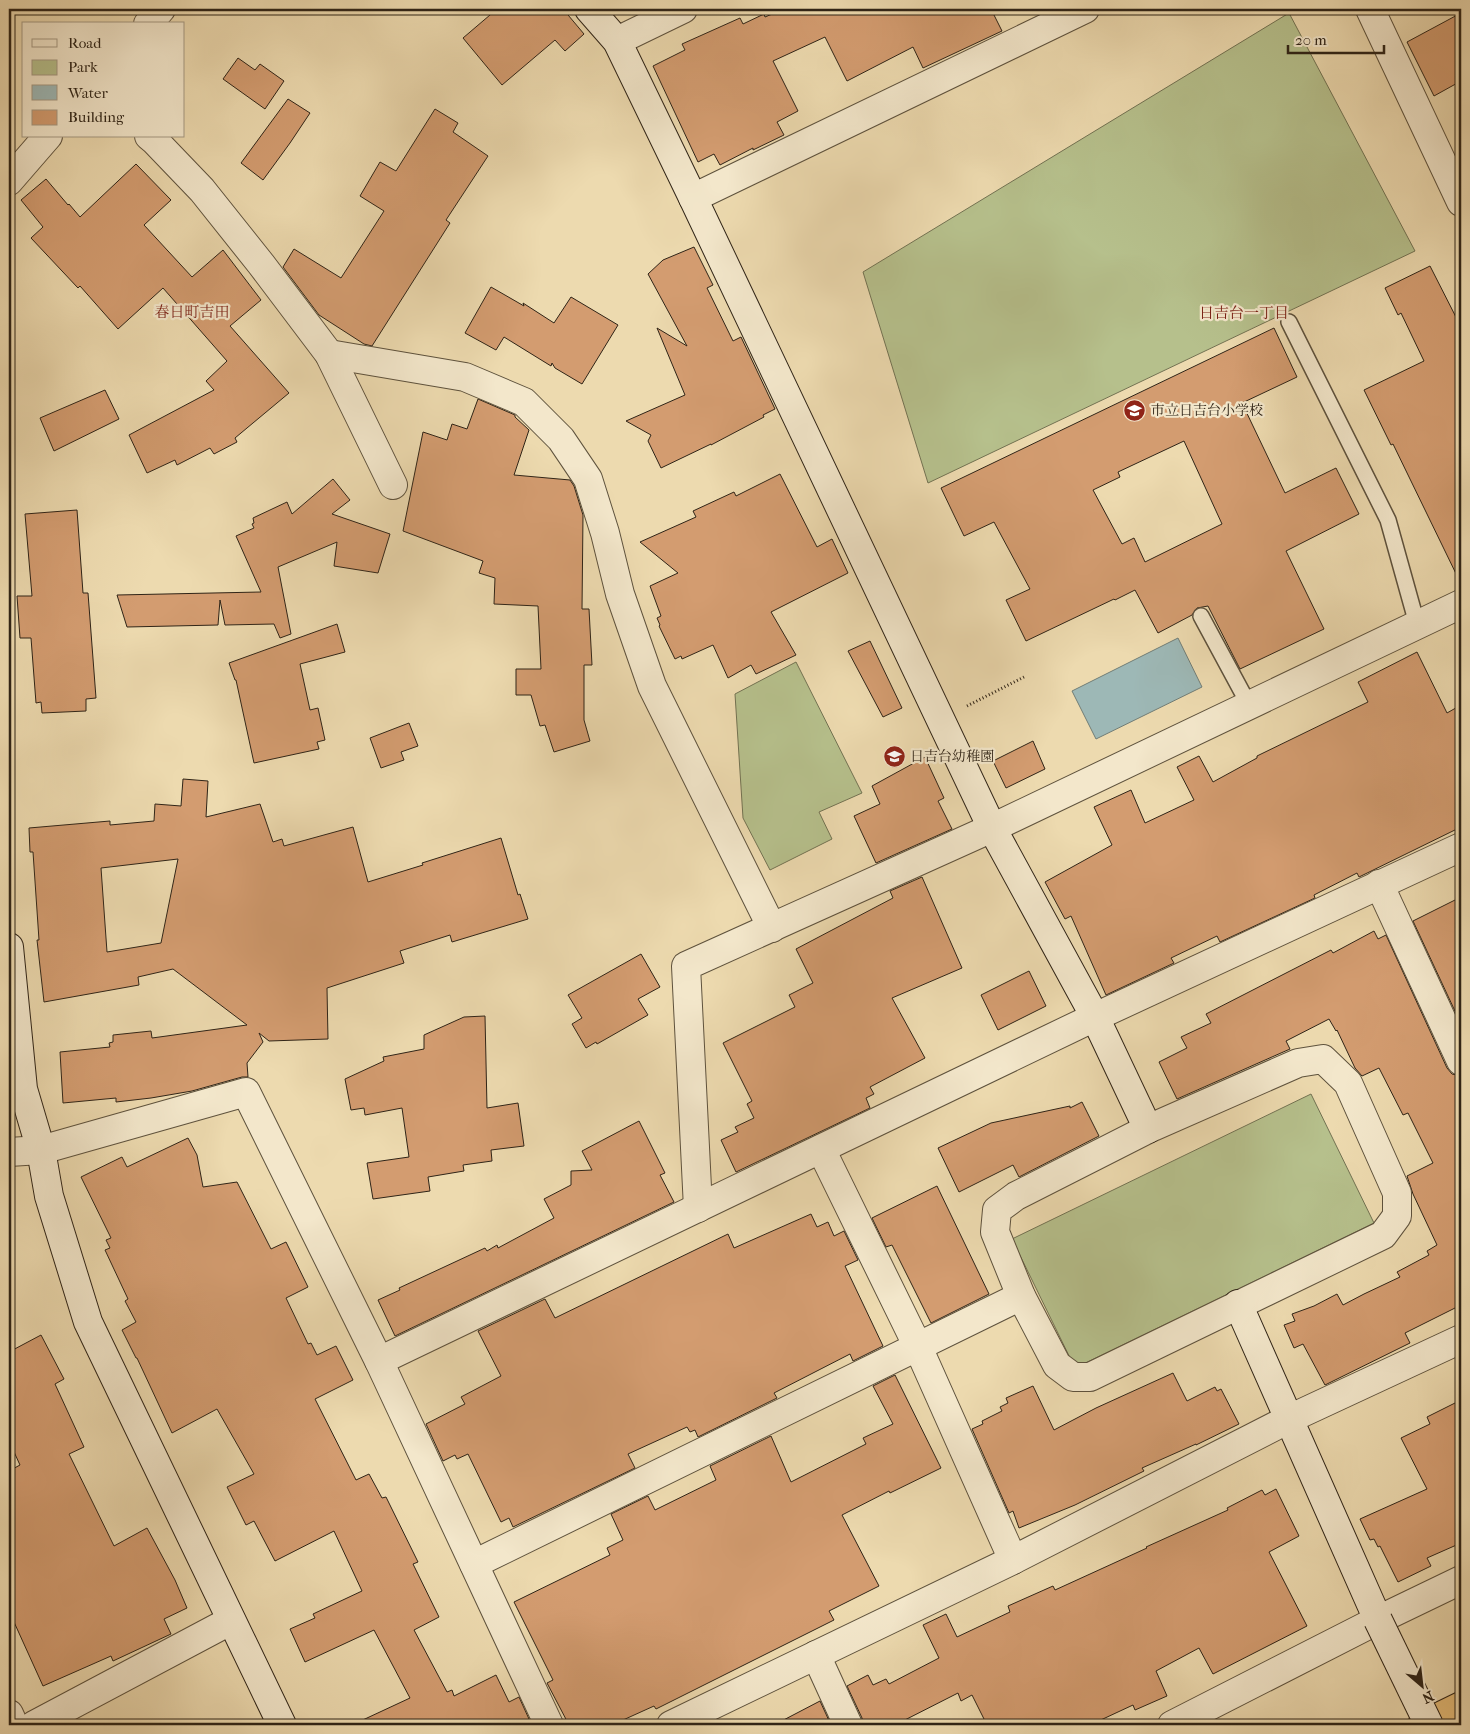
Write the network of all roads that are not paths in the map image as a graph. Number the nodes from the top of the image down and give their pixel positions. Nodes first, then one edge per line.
1 (161, 9) edge
2 (589, 9) edge
3 (683, 9) edge
4 (1085, 9) edge
5 (1370, 9) edge
6 (150, 22) edge
7 (617, 41) junction
8 (46, 138) edge
9 (151, 138) edge
10 (9, 181) edge
11 (693, 198) junction
12 (1461, 202) edge
13 (1289, 322) dead end
14 (329, 354) junction
15 (393, 486) dead end
16 (1461, 604) edge
17 (1200, 616) dead end
18 (1417, 624) junction
19 (1249, 705) junction
20 (992, 828) junction
21 (1461, 846) edge
22 (1378, 884) junction
23 (772, 928) junction
24 (9, 947) edge
25 (1095, 1017) junction
26 (1461, 1061) edge
27 (1148, 1129) junction
28 (821, 1149) junction
29 (41, 1150) junction
30 (9, 1152) edge
31 (698, 1208) junction
32 (1021, 1296) junction
33 (1238, 1304) junction
34 (1461, 1339) edge
35 (918, 1347) junction
36 (379, 1361) junction
37 (1289, 1419) junction
38 (1013, 1560) junction
39 (474, 1564) junction
40 (1461, 1580) edge
41 (1378, 1620) junction
42 (230, 1621) junction
43 (816, 1655) junction
44 (1461, 1706) edge
45 (9, 1714) edge
46 (14, 1725) edge
47 (34, 1725) edge
48 (282, 1725) edge
49 (550, 1725) edge
50 (671, 1725) edge
51 (848, 1725) edge
52 (1172, 1725) edge
53 (1422, 1725) edge
54 (1429, 1725) edge

1 - 6 street
2 - 7 street
3 - 7 street
4 - 11 street
5 - 12 street
7 - 11 street
8 - 10 street
9 - 14 street
11 - 20 street
13 - 18 lane
14 - 15 street
14 - 23 street
16 - 18 street
17 - 19 lane
18 - 19 street
19 - 20 street
20 - 23 street
20 - 25 street
21 - 22 street
22 - 25 street
22 - 26 street
23 - 31 street
24 - 29 street
25 - 27 street
25 - 28 street
27 - 32 street
27 - 33 street
28 - 31 street
28 - 35 street
29 - 30 street
29 - 36 street
29 - 42 street
31 - 36 street
32 - 33 street
32 - 35 street
33 - 37 street
34 - 37 street
35 - 38 street
35 - 39 street
36 - 39 street
37 - 38 street
37 - 41 street
38 - 43 street
39 - 49 street
40 - 41 street
41 - 52 street
41 - 54 street, bridge
42 - 47 street
42 - 48 street
43 - 50 street
43 - 51 street
44 - 53 highway
45 - 46 street

